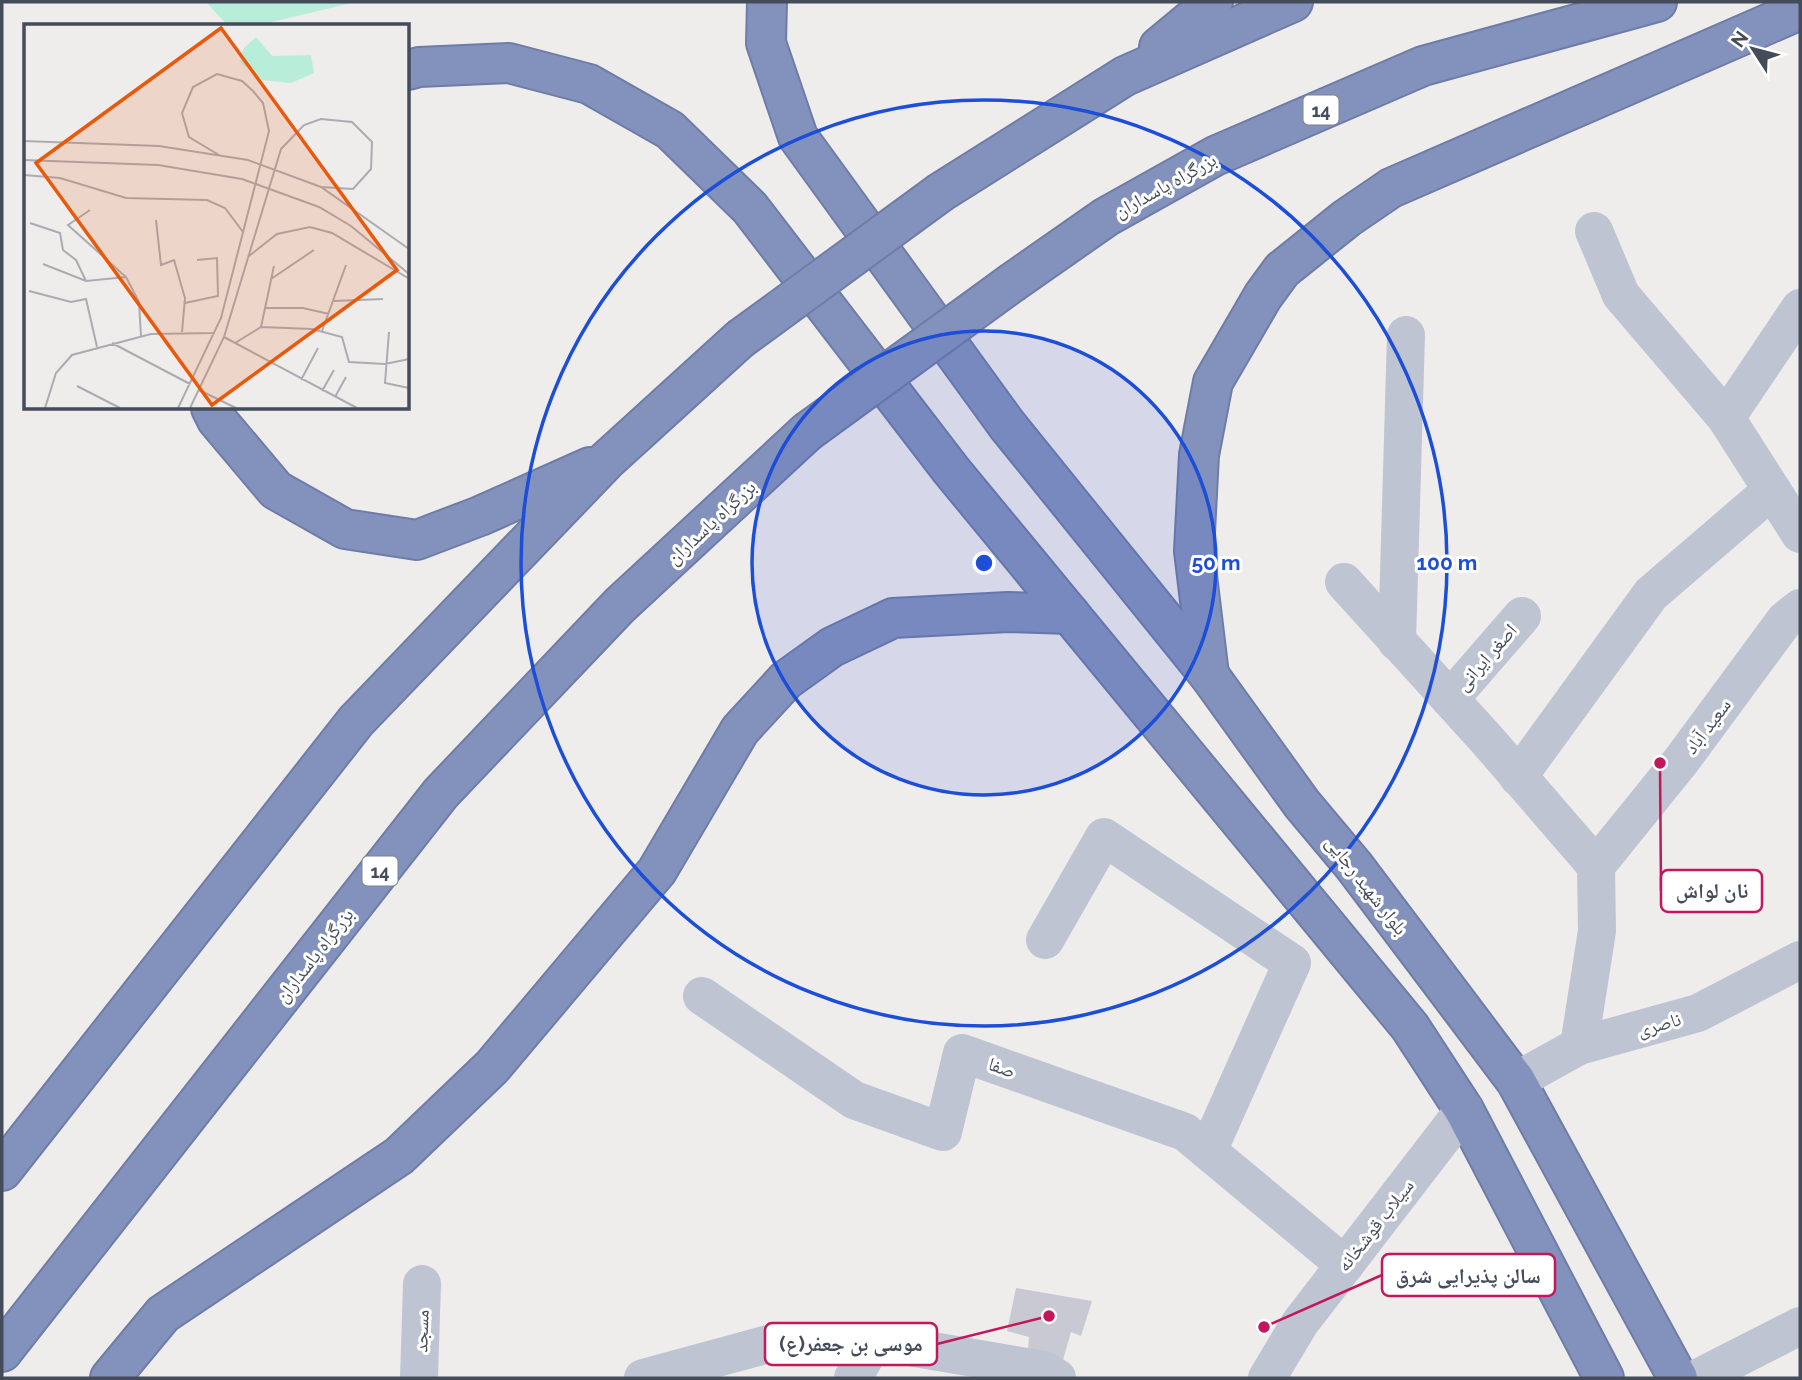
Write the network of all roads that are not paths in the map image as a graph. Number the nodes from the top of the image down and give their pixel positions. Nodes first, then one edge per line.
1 (767, 2) edge
2 (1213, 2) edge
3 (1293, 2) edge
4 (1657, 2) edge
5 (1800, 10) edge
6 (410, 69) edge
7 (1125, 76) junction
8 (1594, 231) dead end
9 (1800, 307) edge
10 (1406, 335) dead end
11 (212, 410) edge
12 (1726, 418) junction
13 (607, 460) junction
14 (1772, 490) junction
15 (1800, 534) edge
16 (1344, 582) dead end
17 (1800, 608) edge
18 (1070, 614) junction
19 (1522, 616) dead end
20 (1397, 642) junction
21 (1209, 675) junction
22 (1450, 699) junction
23 (1518, 777) junction
24 (1596, 866) junction
25 (1045, 940) dead end
26 (1800, 960) edge
27 (702, 996) dead end
28 (1579, 1046) junction
29 (1516, 1081) junction
30 (1464, 1110) junction
31 (1208, 1151) junction
32 (2, 1171) edge
33 (1345, 1265) junction
34 (422, 1284) dead end
35 (1800, 1326) edge
36 (874, 1341) junction
37 (2, 1352) edge
38 (110, 1378) edge
39 (419, 1378) edge
40 (643, 1378) edge
41 (853, 1378) edge
42 (1057, 1378) edge
43 (1267, 1378) edge
44 (1604, 1378) edge
45 (1678, 1378) edge
46 (1698, 1378) edge

1 - 21 highway, بلوار شهید رجایی
2 - 7 highway
3 - 7 highway
4 - 37 highway, بزرگراه پاسداران / 14, bridge
5 - 21 highway
6 - 18 highway
7 - 13 highway, bridge
8 - 12 street
9 - 12 street
10 - 20 street
11 - 13 highway
12 - 14 street
13 - 32 highway
14 - 15 street
14 - 23 street
16 - 20 street
17 - 24 street, سعید آباد
18 - 30 highway
18 - 38 highway
19 - 22 street, اصغر ایرانی
20 - 22 street
21 - 29 highway, بلوار شهید رجایی
22 - 23 street
23 - 24 street
24 - 28 street
25 - 31 street
26 - 28 street, ناصری
27 - 31 street, صفا
28 - 29 street, ناصری
29 - 45 highway, بلوار شهید رجایی
30 - 33 street, سیلاب قوشخانه
30 - 44 highway
31 - 33 street, صفا
33 - 43 street, سیلاب قوشخانه
34 - 39 street, مسجد
35 - 46 street
36 - 40 street
36 - 41 street
36 - 42 street

